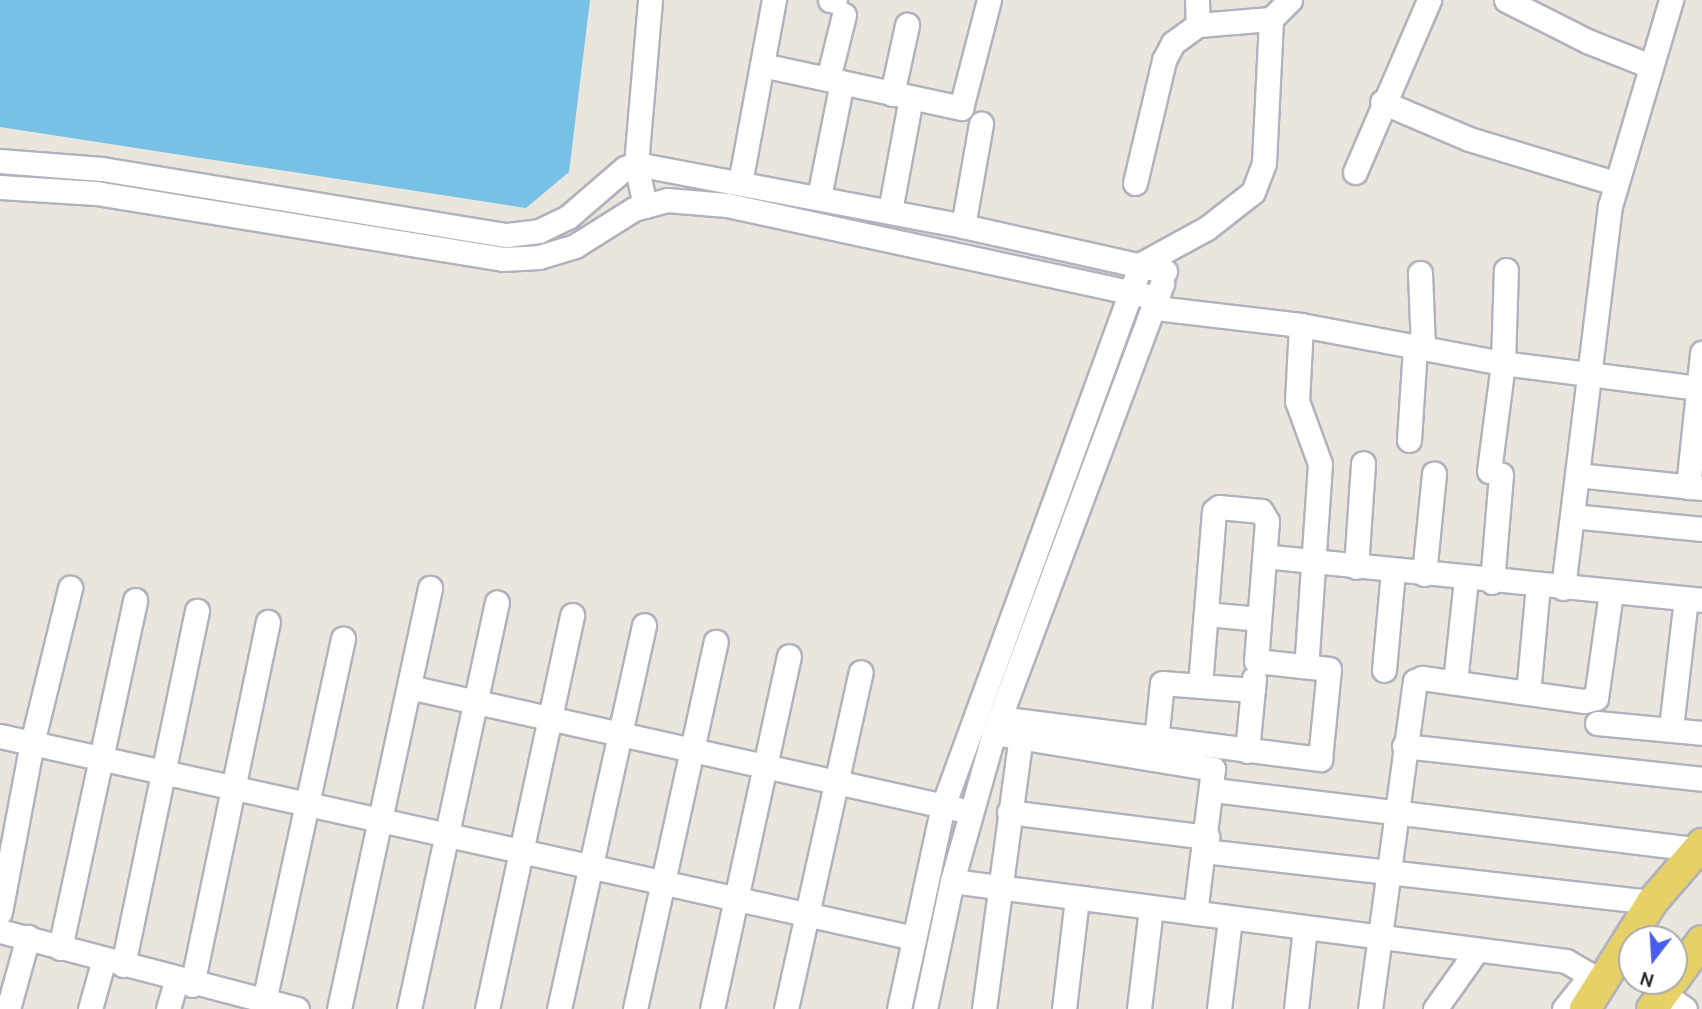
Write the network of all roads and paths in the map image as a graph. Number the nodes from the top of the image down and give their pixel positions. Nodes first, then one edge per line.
1 (650, 0) edge
2 (774, 0) edge
3 (989, 0) edge
4 (1197, 0) edge
5 (1290, 0) edge
6 (1429, 0) edge
7 (1506, 0) edge
8 (1671, 0) edge
9 (836, 5) edge
10 (1271, 19) junction
11 (907, 25) dead end
12 (1198, 25) junction
13 (762, 65) junction
14 (1650, 66) junction
15 (835, 81) junction
16 (901, 96) junction
17 (1382, 102) junction
18 (981, 124) dead end
19 (0, 161) edge
20 (636, 164) junction
21 (1355, 173) dead end
22 (740, 183) junction
23 (1135, 183) dead end
24 (1615, 183) junction
25 (0, 187) edge
26 (819, 197) junction
27 (645, 206) junction
28 (890, 211) junction
29 (963, 226) junction
30 (1164, 260) junction
31 (1141, 264) junction
32 (1506, 270) dead end
33 (1420, 273) dead end
34 (1132, 290) junction
35 (1157, 303) junction
36 (1301, 325) junction
37 (1419, 347) junction
38 (1702, 353) edge
39 (1503, 363) junction
40 (1590, 374) junction
41 (1698, 388) junction
42 (1409, 440) dead end
43 (1363, 463) dead end
44 (1434, 473) dead end
45 (1577, 475) junction
46 (1695, 488) edge
47 (1572, 516) junction
48 (1702, 529) edge
49 (1273, 557) dead end
50 (1316, 562) junction
51 (1356, 567) junction
52 (1393, 571) junction
53 (1424, 574) junction
54 (1466, 579) junction
55 (1492, 582) junction
56 (1538, 586) junction
57 (70, 588) dead end
58 (430, 588) dead end
59 (1563, 588) junction
60 (1611, 593) junction
61 (1694, 599) edge
62 (135, 600) dead end
63 (497, 602) dead end
64 (197, 611) dead end
65 (1206, 614) junction
66 (572, 615) dead end
67 (1259, 619) junction
68 (268, 622) dead end
69 (644, 625) dead end
70 (343, 638) dead end
71 (716, 642) dead end
72 (789, 656) dead end
73 (1307, 657) dead end
74 (1256, 660) junction
75 (1384, 670) dead end
76 (861, 671) dead end
77 (1455, 682) junction
78 (1200, 684) junction
79 (408, 687) junction
80 (1253, 690) junction
81 (1528, 693) junction
82 (477, 703) junction
83 (550, 720) junction
84 (1597, 723) dead end
85 (997, 725) junction
86 (1671, 728) junction
87 (1702, 733) edge
88 (0, 736) edge
89 (619, 736) junction
90 (1021, 737) junction
91 (1156, 740) junction
92 (32, 743) junction
93 (1404, 746) junction
94 (1247, 751) junction
95 (692, 752) junction
96 (101, 758) junction
97 (765, 767) junction
98 (163, 772) junction
99 (1702, 779) edge
100 (836, 782) junction
101 (233, 788) junction
102 (1214, 790) junction
103 (307, 805) junction
104 (943, 806) junction
105 (971, 811) junction
106 (1009, 812) junction
107 (1396, 813) junction
108 (380, 821) junction
109 (449, 836) junction
110 (1205, 844) junction
111 (1700, 846) edge
112 (521, 853) junction
113 (590, 868) junction
114 (1388, 872) junction
115 (952, 881) junction
116 (663, 884) junction
117 (999, 888) junction
118 (1077, 898) junction
119 (735, 901) junction
120 (1652, 902) junction
121 (1151, 909) junction
122 (0, 912) edge
123 (1195, 913) junction
124 (806, 917) junction
125 (1230, 919) junction
126 (1305, 928) junction
127 (0, 931) edge
128 (27, 937) junction
129 (914, 938) junction
130 (1379, 939) junction
131 (1702, 941) edge
132 (60, 948) junction
133 (1477, 950) junction
134 (114, 962) junction
135 (1688, 963) edge
136 (1596, 978) junction
137 (184, 983) junction
138 (264, 1001) junction
139 (8, 1009) edge
140 (90, 1009) edge
141 (168, 1009) edge
142 (297, 1009) edge
143 (340, 1009) edge
144 (409, 1009) edge
145 (487, 1009) edge
146 (559, 1009) edge
147 (635, 1009) edge
148 (712, 1009) edge
149 (786, 1009) edge
150 (899, 1009) edge
151 (925, 1009) edge
152 (984, 1009) edge
153 (1064, 1009) edge
154 (1139, 1009) edge
155 (1219, 1009) edge
156 (1296, 1009) edge
157 (1370, 1009) edge
158 (1435, 1009) edge
159 (1564, 1009) edge
160 (1585, 1009) edge

1 - 20 street
2 - 13 street
3 - 16 street
4 - 12 street
5 - 10 street
6 - 17 street
7 - 14 street
8 - 14 street
9 - 15 street
10 - 12 street
10 - 30 street
11 - 16 street
12 - 23 street
13 - 15 street
13 - 22 street
14 - 24 street
15 - 16 street
15 - 26 street
16 - 28 street
17 - 21 street
17 - 24 street
18 - 29 street
19 - 20 street
20 - 22 street
20 - 27 street
22 - 26 street
24 - 40 street
25 - 27 street
26 - 28 street
27 - 34 street
28 - 29 street
29 - 31 street
30 - 31 street
30 - 35 street
31 - 34 street
32 - 39 street
33 - 37 street
34 - 35 street
34 - 104 street
35 - 36 street
35 - 85 street
36 - 37 street
36 - 50 street
37 - 39 street
37 - 42 street
38 - 41 street
39 - 40 street
39 - 55 street
40 - 41 street
40 - 45 street
41 - 46 street
43 - 51 street
44 - 53 street
45 - 46 street
45 - 47 street
47 - 48 street
47 - 59 street
49 - 50 street
50 - 51 street
50 - 73 street
51 - 52 street
52 - 53 street
52 - 75 street
53 - 54 street
54 - 55 street
54 - 77 street
55 - 56 street
56 - 59 street
56 - 81 street
57 - 92 street
58 - 79 street
59 - 60 street
60 - 61 street
60 - 81 street
61 - 86 street
62 - 96 street
63 - 82 street
64 - 98 street
65 - 67 street
65 - 67 street
65 - 78 street
66 - 83 street
67 - 74 street
68 - 101 street
69 - 89 street
70 - 103 street
71 - 95 street
72 - 97 street
74 - 80 street
74 - 94 street
76 - 100 street
77 - 81 street
77 - 93 street
78 - 80 street
78 - 91 street
79 - 82 street
79 - 108 street
80 - 94 street
82 - 83 street
82 - 109 street
83 - 89 street
83 - 112 street
84 - 86 street
85 - 90 street
85 - 91 street
85 - 105 street
86 - 87 street
88 - 92 street
89 - 95 street
89 - 113 street
90 - 102 street
90 - 106 street
91 - 94 street
92 - 96 street
92 - 122 street
93 - 99 street
93 - 107 street
95 - 97 street
95 - 116 street
96 - 98 street
96 - 132 street
97 - 100 street
97 - 119 street
98 - 101 street
98 - 134 street
100 - 104 street
100 - 124 street
101 - 103 street
101 - 137 street
102 - 107 street
102 - 110 street
103 - 108 street
103 - 138 street
104 - 105 street
104 - 129 street
105 - 115 street
106 - 110 street
106 - 117 street
107 - 111 street
107 - 114 street
108 - 109 street
108 - 143 street
109 - 112 street
109 - 144 street
110 - 114 street
110 - 123 street
111 - 120 main road
112 - 113 street
112 - 145 street
113 - 116 street
113 - 146 street
114 - 120 street
114 - 130 street
115 - 117 street
115 - 151 street
116 - 119 street
116 - 147 street
117 - 118 street
117 - 152 street
118 - 121 street
118 - 153 street
119 - 124 street
119 - 148 street
120 - 136 main road
121 - 123 street
121 - 154 street
123 - 125 street
124 - 129 street
124 - 149 street
125 - 126 street
125 - 155 street
126 - 130 street
126 - 156 street
127 - 128 street
128 - 132 street
128 - 139 street
129 - 150 street
130 - 133 street
130 - 157 street
131 - 135 main road
132 - 134 street
133 - 136 street
133 - 158 street
134 - 137 street
134 - 140 street
136 - 159 street
136 - 160 main road
137 - 138 street
137 - 141 street
138 - 142 street

